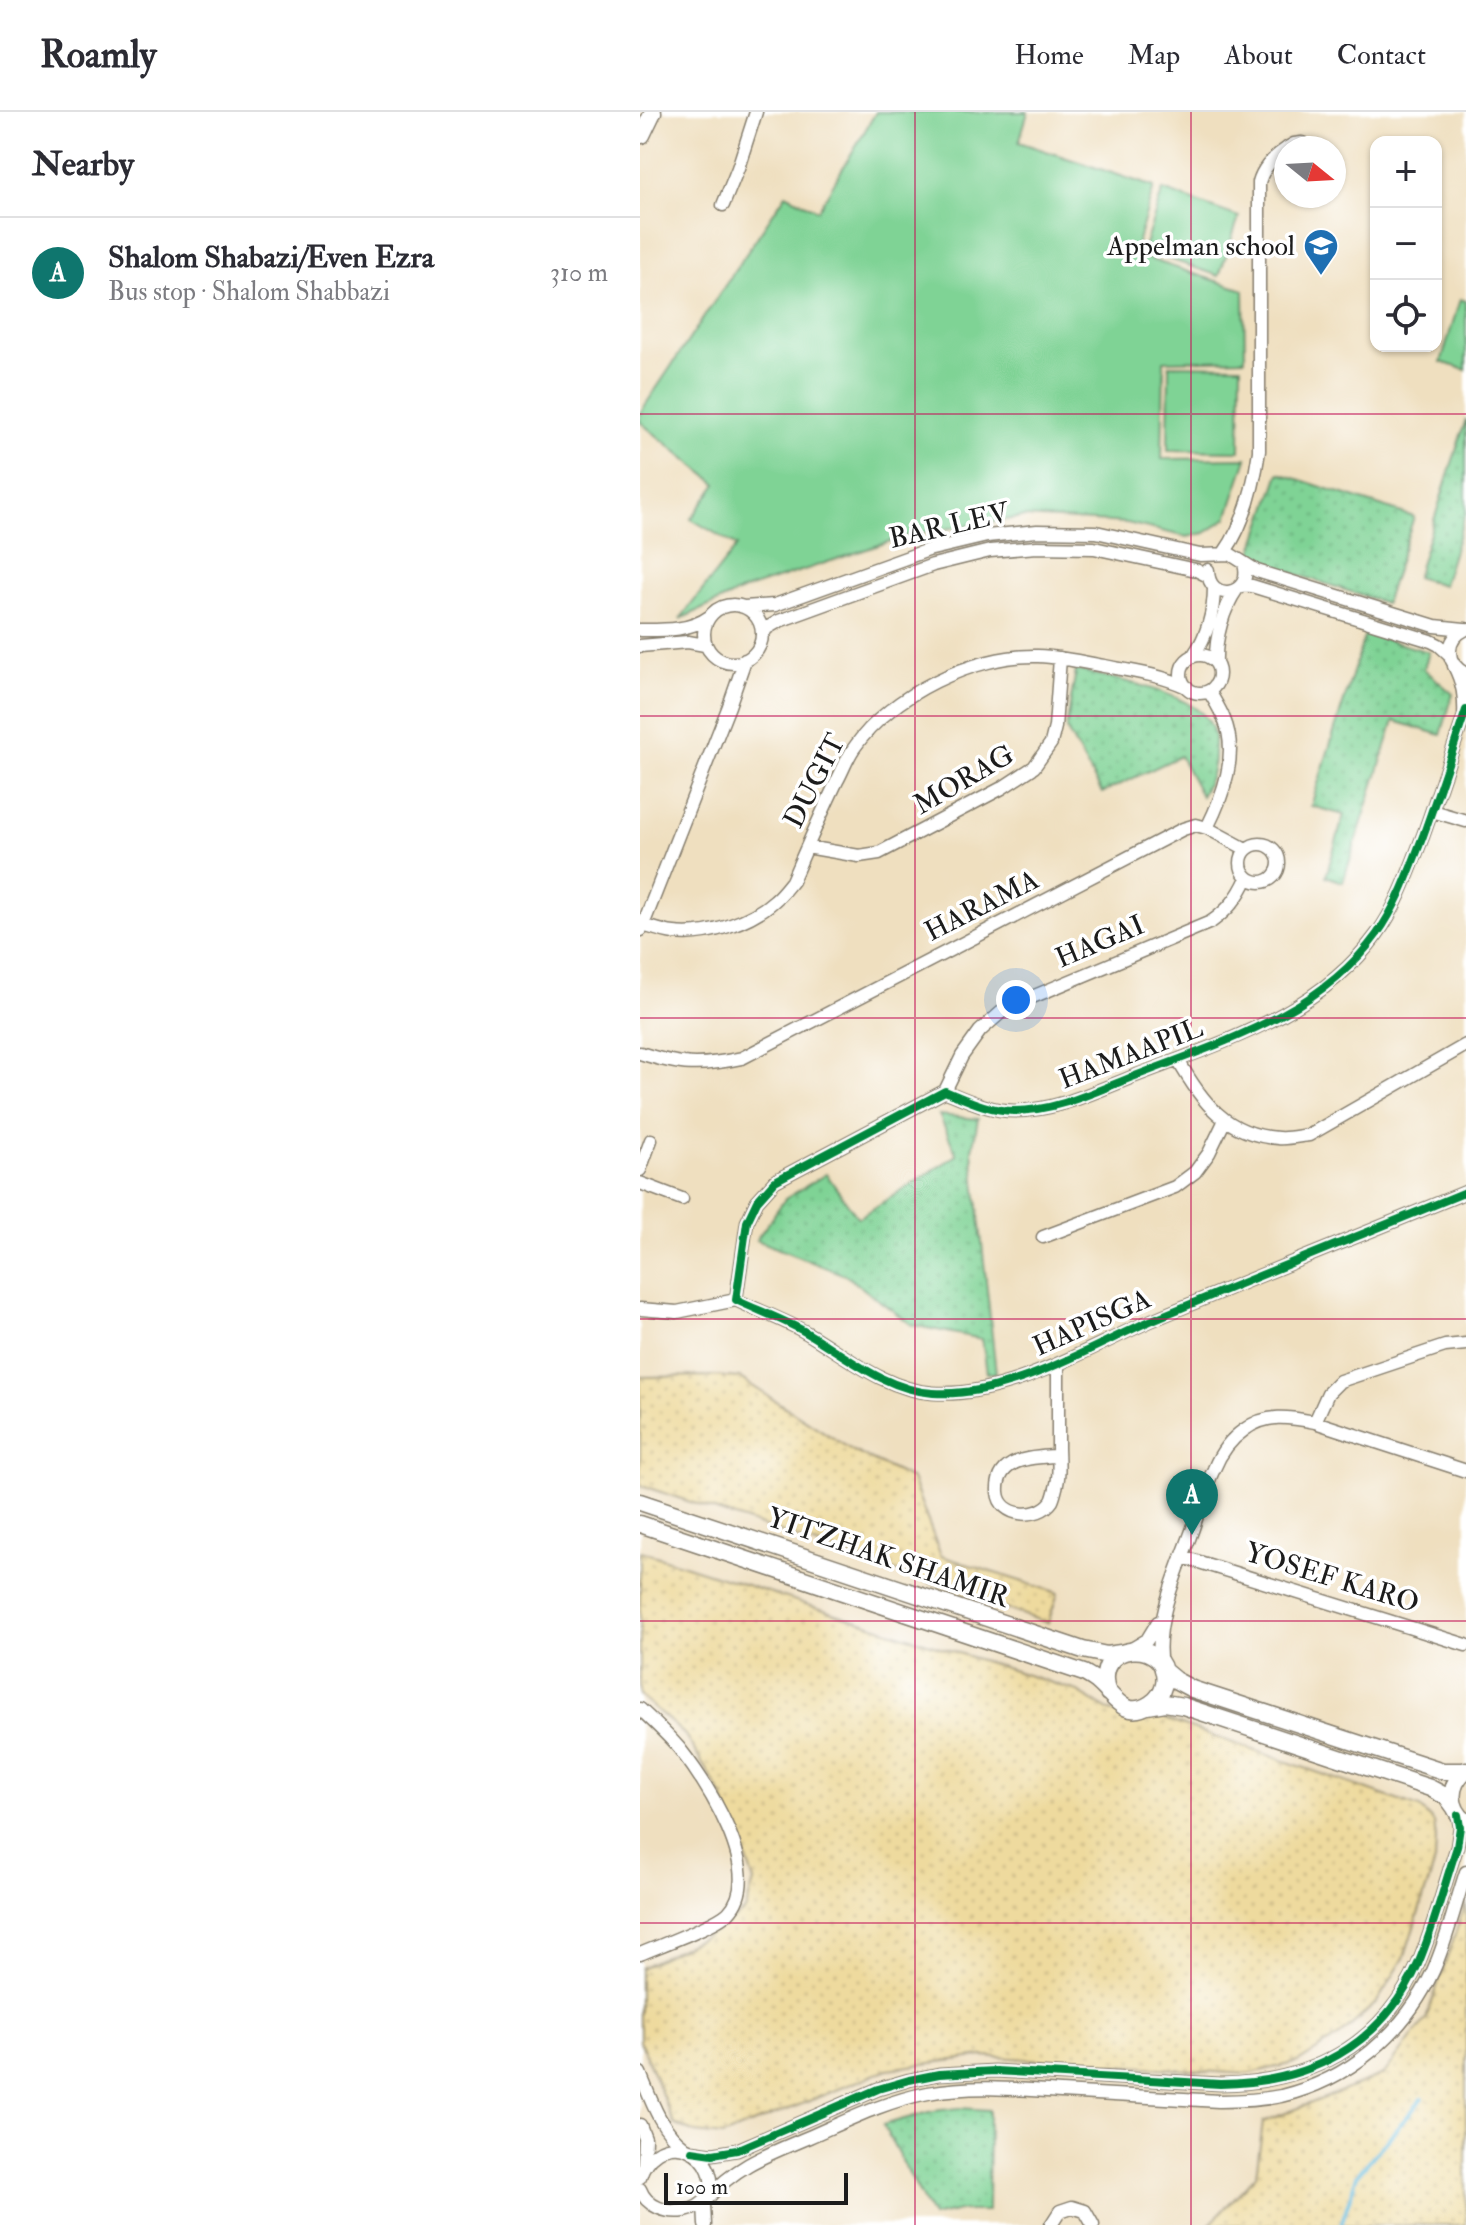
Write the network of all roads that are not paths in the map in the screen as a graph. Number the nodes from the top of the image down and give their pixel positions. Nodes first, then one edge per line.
1 (653, 112) edge
2 (756, 112) edge
3 (641, 135) edge
4 (1274, 160) edge
5 (723, 205) dead end
6 (1241, 524) junction
7 (1221, 554) junction
8 (1242, 562) junction
9 (1211, 582) junction
10 (1239, 587) junction
11 (744, 607) junction
12 (709, 617) junction
13 (1465, 629) edge
14 (640, 630) edge
15 (762, 635) junction
16 (705, 645) junction
17 (640, 646) edge
18 (1060, 658) junction
19 (745, 660) junction
20 (1188, 660) junction
21 (722, 661) junction
22 (1216, 663) junction
23 (1457, 665) edge
24 (1139, 672) junction
25 (1187, 687) junction
26 (1209, 691) junction
27 (729, 706) junction
28 (1465, 714) edge
29 (1461, 745) edge
30 (1432, 811) junction
31 (1466, 821) edge
32 (1207, 828) junction
33 (807, 847) junction
34 (1246, 849) junction
35 (1247, 878) junction
36 (642, 929) edge
37 (1466, 1045) edge
38 (640, 1053) edge
39 (1178, 1060) junction
40 (945, 1091) junction
41 (1225, 1120) junction
42 (651, 1140) dead end
43 (640, 1170) edge
44 (640, 1183) edge
45 (1466, 1192) edge
46 (682, 1199) dead end
47 (1043, 1237) dead end
48 (736, 1300) junction
49 (640, 1309) edge
50 (1466, 1344) edge
51 (1058, 1365) junction
52 (1315, 1422) junction
53 (1058, 1456) junction
54 (1466, 1471) edge
55 (640, 1502) edge
56 (640, 1524) edge
57 (1183, 1557) junction
58 (1169, 1598) junction
59 (1466, 1645) edge
60 (1126, 1651) junction
61 (1162, 1668) junction
62 (1108, 1693) junction
63 (1148, 1706) junction
64 (640, 1709) edge
65 (1466, 1771) edge
66 (1460, 1815) edge
67 (1466, 1872) edge
68 (640, 1954) edge
69 (640, 2073) edge
70 (640, 2125) edge
71 (689, 2150) junction
72 (642, 2172) edge
73 (640, 2189) edge
74 (705, 2202) junction
75 (642, 2212) dead end
76 (669, 2219) edge
77 (705, 2225) edge
78 (1051, 2225) edge
79 (1093, 2225) edge

1 - 3 main road
2 - 5 street
4 - 6 street
6 - 7 street
6 - 8 street
7 - 8 street
7 - 9 street
7 - 11 street, BAR LEV
8 - 10 street
8 - 13 street
9 - 10 street
9 - 15 street, BAR LEV
9 - 20 street
10 - 22 street
10 - 23 street
11 - 12 street
11 - 15 street
12 - 14 street
12 - 16 street
13 - 23 street
15 - 19 street
16 - 17 street
16 - 21 street
18 - 24 street, DUGIT
18 - 33 street, DUGIT
18 - 33 street, MORAG
19 - 21 street
19 - 27 street
20 - 22 street
20 - 24 street, DUGIT
20 - 25 street
21 - 27 street
22 - 26 street
23 - 28 street, HAMAAPIL
24 - 25 street, DUGIT
25 - 26 street
26 - 32 street
27 - 36 street
28 - 29 street, HAMAAPIL
29 - 30 street, HAMAAPIL
30 - 31 street
30 - 39 street, HAMAAPIL
32 - 34 street
32 - 38 street, HARAMA
33 - 36 street, DUGIT
34 - 35 street
34 - 35 street
35 - 40 street, HAGAI
37 - 41 street
39 - 40 street, HAMAAPIL
39 - 41 street
40 - 48 street
41 - 47 street
42 - 43 street
44 - 46 street
45 - 51 street, HAPISGA
48 - 49 street
48 - 51 street, HAPISGA
50 - 52 street
51 - 53 street
52 - 54 street
52 - 57 street
53 - 53 street
55 - 60 main road, YITZHAK SHAMIR
56 - 62 main road, YITZHAK SHAMIR
57 - 58 street
57 - 59 street, YOSEF KARO
58 - 60 street
58 - 61 street
60 - 61 main road
60 - 62 main road
61 - 63 main road
61 - 65 main road
62 - 63 main road
63 - 66 main road
64 - 68 street
65 - 66 main road
66 - 71 street
67 - 74 street
69 - 71 street
70 - 72 street
71 - 72 street
71 - 74 street
73 - 76 street
74 - 76 street
74 - 77 street
75 - 76 street
78 - 79 street

